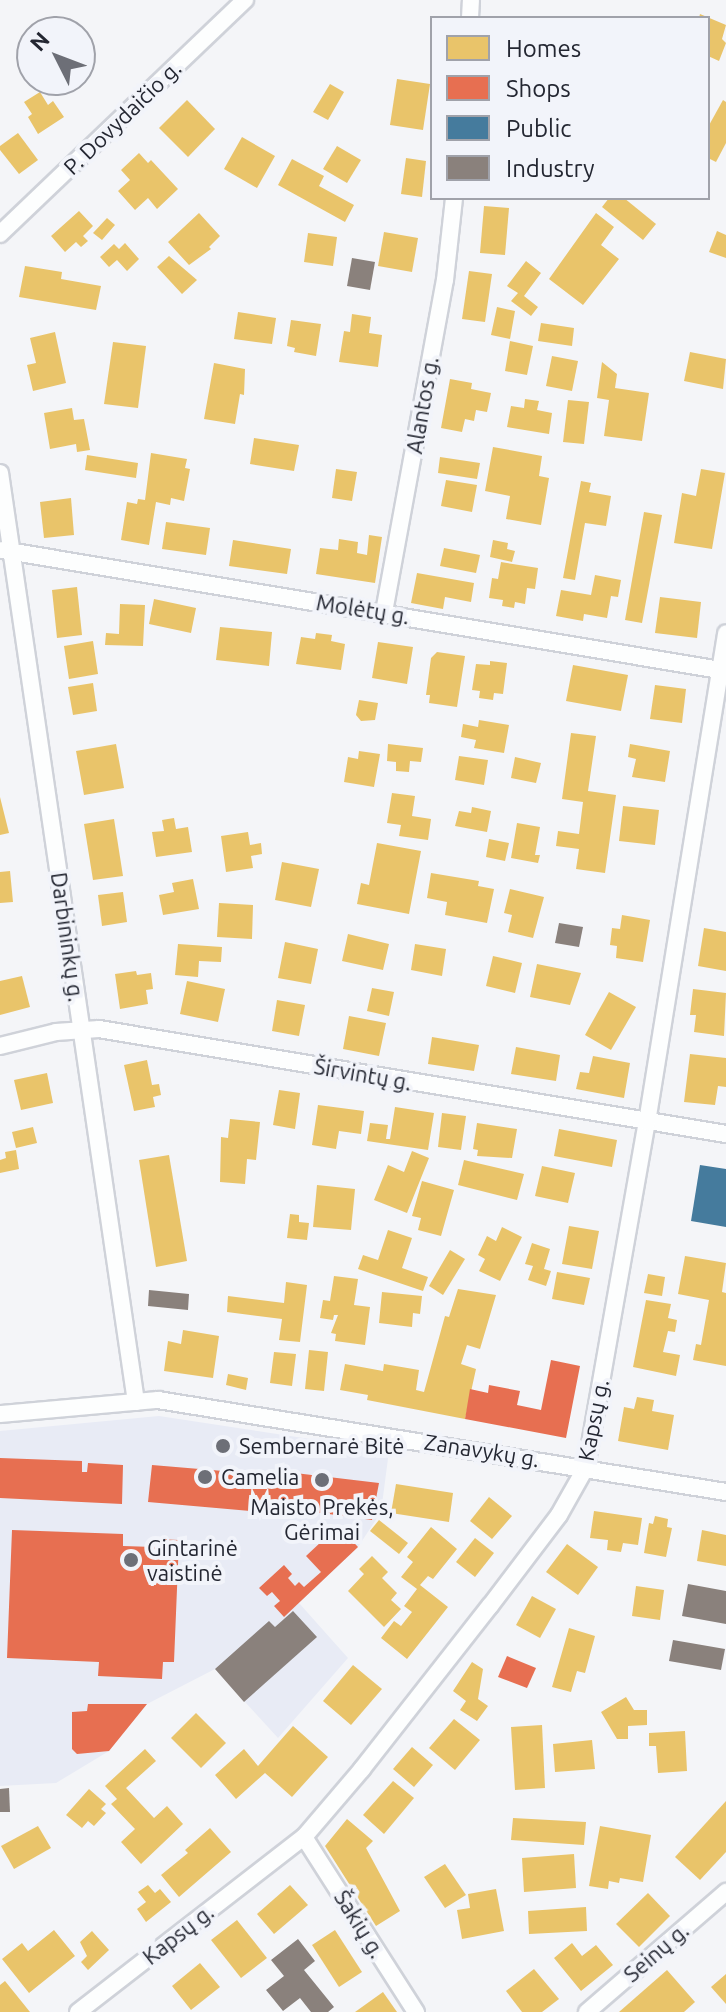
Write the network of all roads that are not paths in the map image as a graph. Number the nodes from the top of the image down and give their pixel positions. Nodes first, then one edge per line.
1 (245, 0) edge
2 (454, 200) edge
3 (0, 234) edge
4 (0, 473) edge
5 (6, 551) edge
6 (384, 612) junction
7 (726, 633) edge
8 (723, 671) edge
9 (81, 1028) junction
10 (0, 1046) edge
11 (647, 1122) junction
12 (726, 1134) edge
13 (136, 1402) junction
14 (0, 1414) edge
15 (586, 1467) junction
16 (726, 1492) edge
17 (304, 1837) junction
18 (726, 1892) edge
19 (78, 2012) edge
20 (416, 2012) edge
21 (587, 2012) edge

1 - 3 street, P. Dovydaičio g.
2 - 6 street, Alantos g.
4 - 5 street, Darbininkų g.
5 - 6 street, Molėtų g.
5 - 9 street, Darbininkų g.
6 - 8 street, Molėtų g.
7 - 8 street, Kapsų g.
8 - 11 street, Kapsų g.
9 - 10 street, Širvintų g.
9 - 11 street, Širvintų g.
9 - 13 street, Darbininkų g.
11 - 12 street, Širvintų g.
11 - 15 street, Kapsų g.
13 - 14 street, Zanavykų g.
13 - 15 street, Zanavykų g.
15 - 16 street, Zanavykų g.
15 - 17 street, Kapsų g.
17 - 19 street, Kapsų g.
17 - 20 street, Šakių g.
18 - 21 street, Seinų g.

